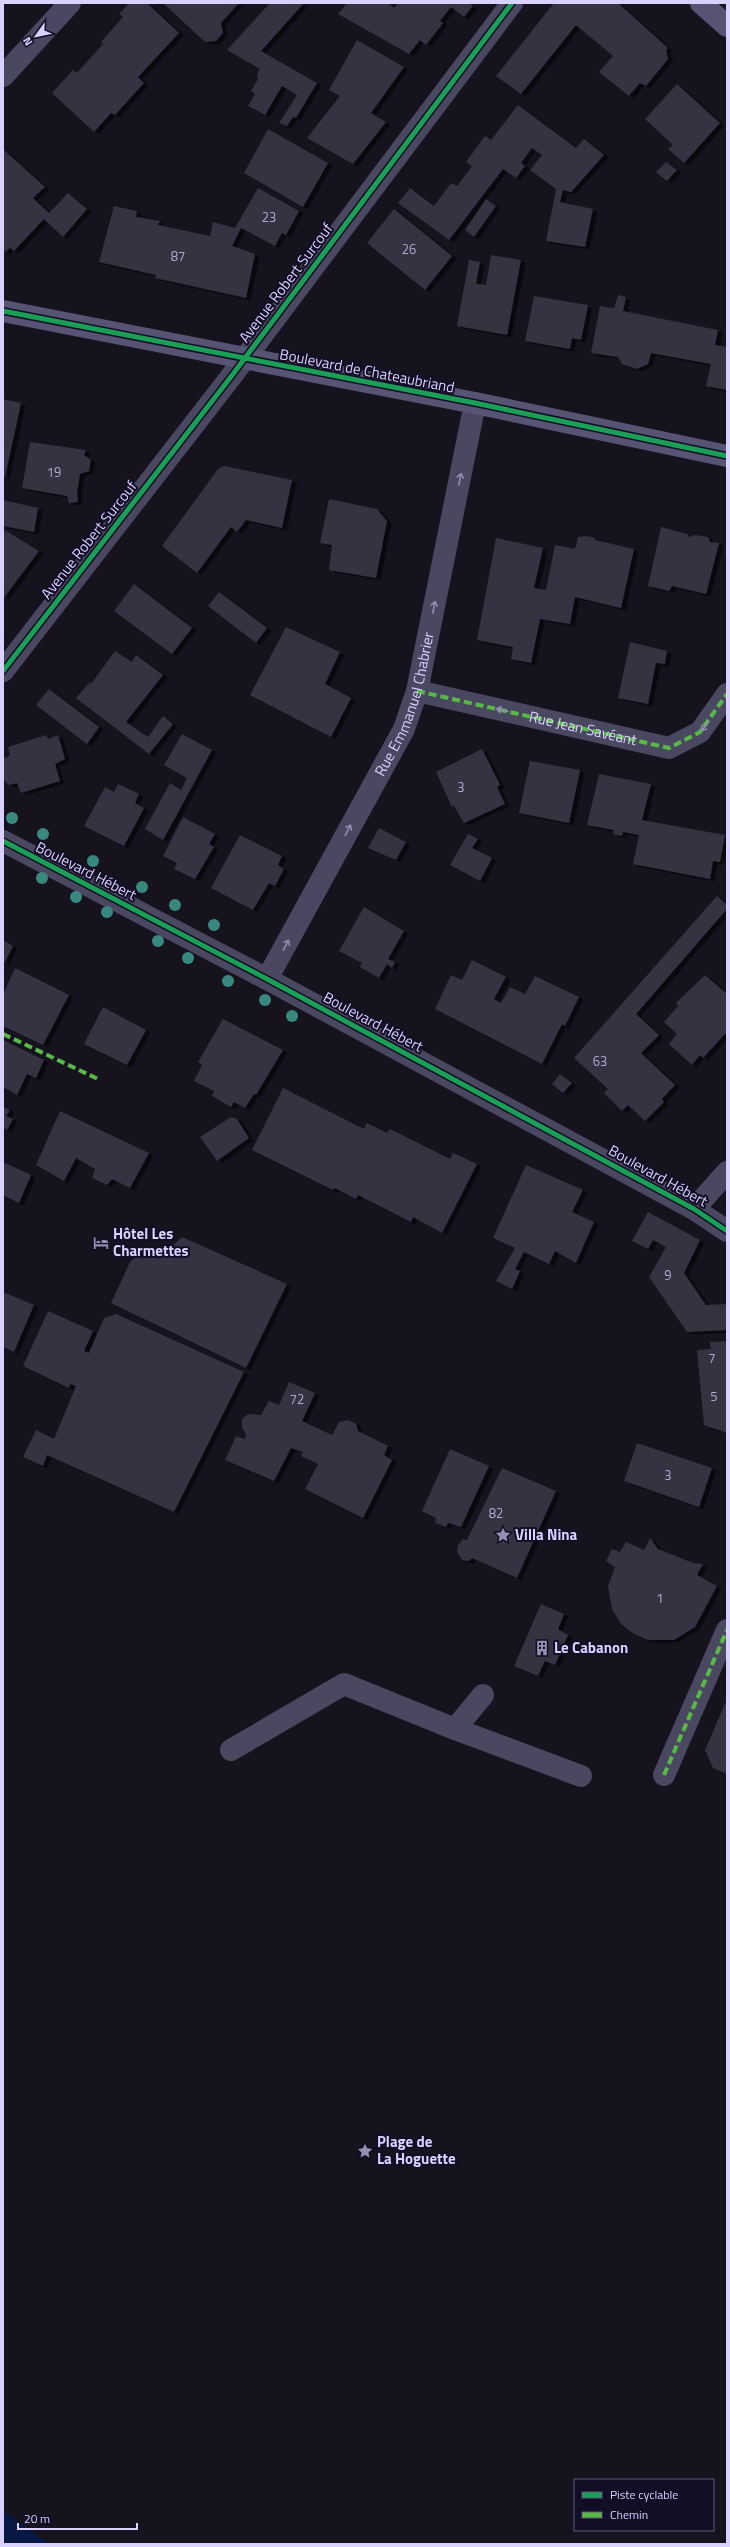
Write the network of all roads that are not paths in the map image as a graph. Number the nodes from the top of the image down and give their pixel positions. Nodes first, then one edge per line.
1 (70, 3) edge
2 (512, 3) edge
3 (701, 3) edge
4 (727, 26) edge
5 (3, 76) edge
6 (3, 311) edge
7 (243, 360) junction
8 (475, 403) junction
9 (727, 456) edge
10 (3, 671) edge
11 (417, 691) junction
12 (727, 694) edge
13 (3, 841) edge
14 (267, 979) junction
15 (727, 1172) edge
16 (694, 1209) junction
17 (727, 1231) edge
18 (727, 1630) edge
19 (483, 1695) dead end
20 (455, 1729) junction
21 (231, 1750) dead end
22 (664, 1775) dead end
23 (582, 1776) dead end

1 - 5 street
2 - 7 street, Avenue Robert Surcouf
3 - 4 main road
6 - 7 main road, Boulevard de Chateaubriand
7 - 8 main road, Boulevard de Chateaubriand
7 - 10 street, Avenue Robert Surcouf
8 - 9 main road, Boulevard de Chateaubriand
11 -> 8 street, Rue Emmanuel Chabrier
12 -> 11 street, Rue Jean Savéant
14 -> 11 street, Rue Emmanuel Chabrier
13 - 14 street, Boulevard Hébert
14 - 16 street, Boulevard Hébert
15 - 16 street
16 - 17 street, Boulevard Hébert
18 - 22 street
19 - 20 street
20 - 21 street
20 - 23 street

